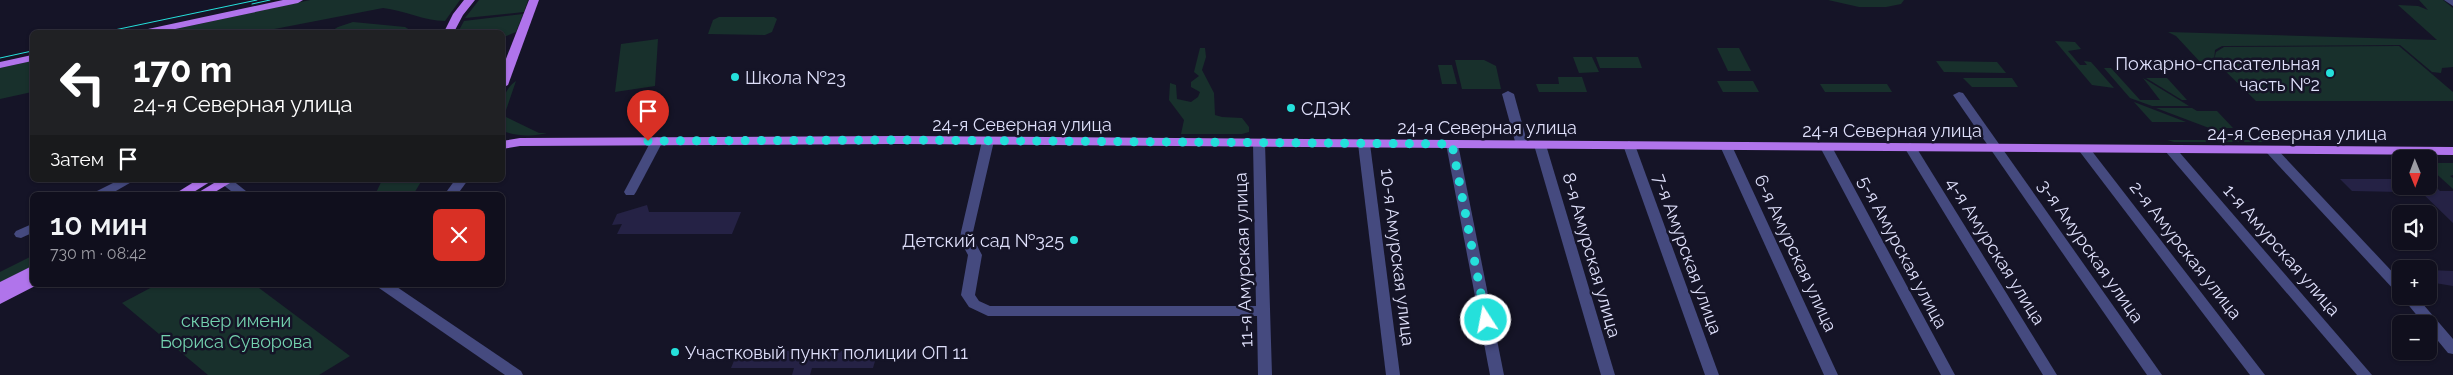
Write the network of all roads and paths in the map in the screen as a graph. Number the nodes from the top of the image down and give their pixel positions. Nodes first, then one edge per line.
1 (298, 0) edge
2 (470, 0) edge
3 (534, 0) edge
4 (2450, 0) edge
5 (2453, 3) edge
6 (157, 30) edge
7 (450, 30) edge
8 (30, 58) edge
9 (0, 65) edge
10 (505, 77) edge
11 (1508, 94) dead end
12 (1959, 95) dead end
13 (505, 137) edge
14 (657, 141) junction
15 (988, 141) junction
16 (520, 142) junction
17 (1258, 143) junction
18 (505, 144) edge
19 (1364, 144) junction
20 (1452, 144) junction
21 (1522, 145) junction
22 (1540, 145) junction
23 (1629, 145) junction
24 (1726, 146) junction
25 (1826, 147) junction
26 (1910, 147) junction
27 (1996, 148) junction
28 (2084, 149) junction
29 (2170, 149) junction
30 (2271, 150) junction
31 (2453, 151) edge
32 (125, 182) edge
33 (205, 182) edge
34 (223, 182) edge
35 (227, 182) edge
36 (460, 182) edge
37 (105, 192) edge
38 (196, 192) edge
39 (241, 192) edge
40 (452, 192) edge
41 (630, 192) dead end
42 (30, 272) edge
43 (2392, 279) edge
44 (30, 283) edge
45 (387, 287) edge
46 (0, 288) edge
47 (0, 299) edge
48 (2416, 305) edge
49 (1263, 311) junction
50 (2453, 349) edge
51 (516, 375) edge
52 (1265, 375) edge
53 (1393, 375) edge
54 (1497, 375) edge
55 (1608, 375) edge
56 (1712, 375) edge
57 (1831, 375) edge
58 (1948, 375) edge
59 (2050, 375) edge
60 (2154, 375) edge
61 (2258, 375) edge
62 (2365, 375) edge

1 - 6 main road
2 - 7 main road
3 - 10 main road
4 - 5 street
8 - 9 main road
11 - 21 street
12 - 27 street, 3-я Амурская улица
13 - 16 main road, 24-я Северная улица
14 - 15 main road, 24-я Северная улица
14 - 16 main road, 24-я Северная улица
14 - 41 street
15 - 17 main road, 24-я Северная улица
15 - 49 street
16 - 18 main road, 24-я Северная улица
17 - 19 main road, 24-я Северная улица
17 - 49 street, 11-я Амурская улица
19 - 20 main road, 24-я Северная улица
19 - 53 street, 10-я Амурская улица
20 - 21 main road, 24-я Северная улица
20 - 54 street
21 - 22 main road, 24-я Северная улица
22 - 23 main road, 24-я Северная улица
22 - 55 street, 8-я Амурская улица
23 - 24 main road, 24-я Северная улица
23 - 56 street, 7-я Амурская улица
24 - 25 main road, 24-я Северная улица
24 - 57 street, 6-я Амурская улица
25 - 26 main road, 24-я Северная улица
25 - 58 street, 5-я Амурская улица
26 - 27 main road, 24-я Северная улица
26 - 59 street, 4-я Амурская улица
27 - 28 main road, 24-я Северная улица
27 - 60 street, 3-я Амурская улица
28 - 29 main road, 24-я Северная улица
28 - 61 street, 2-я Амурская улица
29 - 30 main road, 24-я Северная улица
29 - 62 street, 1-я Амурская улица
30 - 31 main road, 24-я Северная улица
30 - 43 street
32 - 37 street
33 - 38 main road
34 - 38 main road
35 - 39 street
36 - 40 street
42 - 46 main road
44 - 47 main road
45 - 51 street
48 - 50 street
49 - 52 street, 11-я Амурская улица

